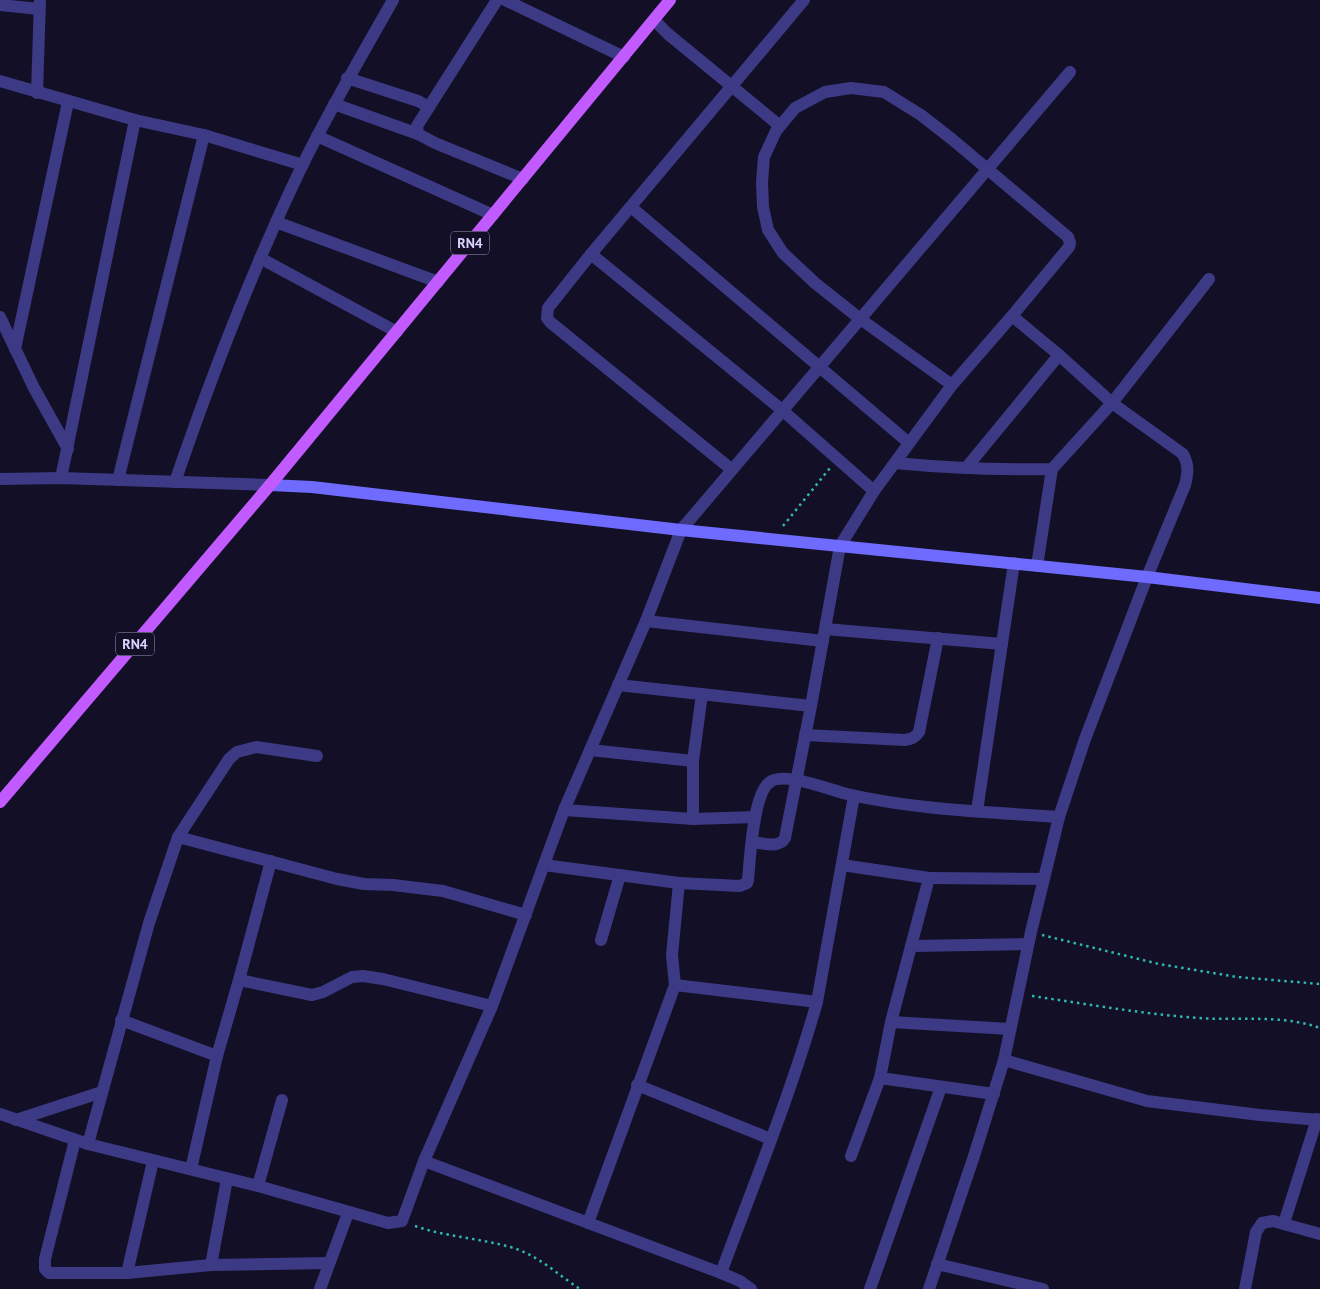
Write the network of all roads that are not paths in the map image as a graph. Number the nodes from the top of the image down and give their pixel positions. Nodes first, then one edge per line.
1 (392, 0) edge
2 (497, 0) edge
3 (506, 0) edge
4 (670, 0) edge
5 (804, 0) edge
6 (40, 4) edge
7 (0, 5) edge
8 (655, 20) junction
9 (624, 57) junction
10 (1070, 72) dead end
11 (348, 78) junction
12 (0, 82) edge
13 (731, 87) junction
14 (37, 93) junction
15 (68, 102) junction
16 (334, 104) junction
17 (429, 107) junction
18 (135, 120) junction
19 (780, 126) junction
20 (418, 134) junction
21 (204, 135) junction
22 (318, 136) junction
23 (303, 165) junction
24 (986, 169) junction
25 (523, 179) junction
26 (631, 207) junction
27 (493, 215) junction
28 (276, 222) junction
29 (591, 254) junction
30 (260, 258) junction
31 (1209, 279) dead end
32 (438, 282) junction
33 (1012, 316) junction
34 (0, 318) edge
35 (859, 318) junction
36 (397, 332) junction
37 (15, 349) junction
38 (1059, 355) junction
39 (820, 366) junction
40 (952, 385) junction
41 (1112, 403) junction
42 (782, 410) junction
43 (909, 443) junction
44 (68, 449) junction
45 (895, 463) junction
46 (966, 468) junction
47 (731, 469) junction
48 (1052, 469) junction
49 (61, 478) junction
50 (0, 479) edge
51 (118, 480) junction
52 (175, 482) junction
53 (270, 485) junction
54 (874, 492) junction
55 (681, 530) junction
56 (840, 546) junction
57 (1014, 563) junction
58 (1037, 566) junction
59 (1147, 576) junction
60 (1320, 598) edge
61 (646, 621) junction
62 (824, 635) junction
63 (938, 638) junction
64 (1002, 644) junction
65 (618, 685) junction
66 (702, 694) junction
67 (811, 706) junction
68 (805, 735) junction
69 (590, 750) junction
70 (317, 756) dead end
71 (693, 761) junction
72 (796, 780) junction
73 (854, 796) junction
74 (0, 802) edge
75 (564, 810) junction
76 (977, 811) junction
77 (756, 817) junction
78 (1059, 817) junction
79 (693, 819) junction
80 (178, 837) junction
81 (752, 842) junction
82 (272, 862) junction
83 (544, 865) junction
84 (842, 866) junction
85 (620, 875) junction
86 (929, 878) junction
87 (1043, 879) junction
88 (679, 883) junction
89 (526, 915) junction
90 (1030, 938) junction
91 (601, 940) dead end
92 (911, 946) junction
93 (239, 980) junction
94 (675, 985) junction
95 (817, 1002) junction
96 (492, 1006) junction
97 (121, 1020) junction
98 (891, 1022) junction
99 (1010, 1029) junction
100 (217, 1056) junction
101 (1004, 1060) junction
102 (880, 1078) junction
103 (637, 1085) junction
104 (941, 1087) junction
105 (102, 1092) junction
106 (994, 1094) junction
107 (282, 1100) dead end
108 (0, 1114) edge
109 (16, 1120) junction
110 (1318, 1120) edge
111 (771, 1139) junction
112 (74, 1140) junction
113 (88, 1144) junction
114 (851, 1156) dead end
115 (153, 1161) junction
116 (424, 1161) junction
117 (192, 1169) junction
118 (227, 1179) junction
119 (258, 1186) junction
120 (348, 1213) junction
121 (588, 1223) junction
122 (1284, 1223) junction
123 (1320, 1234) edge
124 (329, 1263) junction
125 (937, 1264) junction
126 (211, 1265) junction
127 (126, 1273) junction
128 (721, 1273) junction
129 (320, 1289) edge
130 (750, 1289) edge
131 (870, 1289) edge
132 (929, 1289) edge
133 (1043, 1289) edge
134 (1245, 1289) edge

1 - 11 street
2 - 17 street
3 - 9 street
4 - 8 main road, RN4
5 - 13 street
6 - 7 street
6 - 14 street
8 - 9 main road, RN4
8 - 13 street
9 - 25 main road, RN4
10 - 24 street
11 - 16 street
11 - 17 street
12 - 14 street
13 - 19 street
13 - 26 street
14 - 15 street
15 - 18 street
15 - 37 street
16 - 20 street
16 - 22 street
17 - 20 street
18 - 21 street
18 - 44 street
19 - 24 street
19 - 35 street
20 - 25 street
21 - 23 street
21 - 51 street
22 - 23 street
22 - 27 street
23 - 28 street
24 - 33 street
24 - 35 street
25 - 27 main road, RN4
26 - 29 street
26 - 39 street
27 - 32 main road, RN4
28 - 30 street
28 - 32 street
29 - 42 street
29 - 47 street
30 - 36 street
30 - 52 street
31 - 41 street
32 - 36 main road, RN4
33 - 38 street
33 - 40 street
34 - 37 street
35 - 39 street
35 - 40 street
36 - 53 main road, RN4
37 - 44 street
38 - 41 street
38 - 46 street
39 - 42 street
39 - 43 street
40 - 43 street
41 - 48 street
41 - 59 street
42 - 47 street
42 - 54 street
43 - 45 street
44 - 49 street
45 - 46 street
45 - 54 street
46 - 48 street
47 - 55 street
48 - 58 street
49 - 50 street
49 - 51 street
51 - 52 street
52 - 53 street
53 - 55 street
53 - 74 main road, RN4
54 - 56 street
55 - 56 street
55 - 61 street
56 - 57 street
56 - 62 street
57 - 58 street
57 - 64 street
58 - 59 street
59 - 60 street
59 - 78 street
61 - 62 street
61 - 65 street
62 - 63 street
62 - 67 street
63 - 64 street
63 - 68 street
64 - 76 street
65 - 66 street
65 - 69 street
66 - 67 street
66 - 71 street
67 - 68 street
68 - 72 street
69 - 71 street
69 - 75 street
70 - 80 street
71 - 79 street
72 - 73 street
72 - 77 street
72 - 81 street
73 - 76 street
73 - 84 street
75 - 79 street
75 - 83 street
76 - 78 street
77 - 79 street
77 - 81 street
78 - 87 street
80 - 82 street
80 - 97 street
81 - 88 street
82 - 89 street
82 - 93 street
83 - 85 street
83 - 89 street
84 - 86 street
84 - 95 street
85 - 88 street
85 - 91 street
86 - 87 street
86 - 92 street
87 - 90 street
88 - 94 street
89 - 96 street
90 - 92 street
90 - 99 street
92 - 98 street
93 - 96 street
93 - 100 street
94 - 95 street
94 - 103 street
95 - 111 street
96 - 116 street
97 - 100 street
97 - 105 street
98 - 99 street
98 - 102 street
99 - 101 street
100 - 117 street
101 - 106 street
101 - 110 street
102 - 104 street
102 - 114 street
103 - 111 street
103 - 121 street
104 - 106 street
104 - 131 street
105 - 109 street
105 - 113 street
106 - 125 street
107 - 119 street
108 - 109 street
109 - 112 street
110 - 122 street
111 - 128 street
112 - 113 street
112 - 127 street
113 - 115 street
115 - 117 street
115 - 127 street
116 - 120 street
116 - 121 street
117 - 118 street
118 - 119 street
118 - 126 street
119 - 120 street
120 - 124 street
121 - 128 street
122 - 123 street
122 - 134 street
124 - 126 street
124 - 129 street
125 - 132 street
125 - 133 street
126 - 127 street
128 - 130 street

